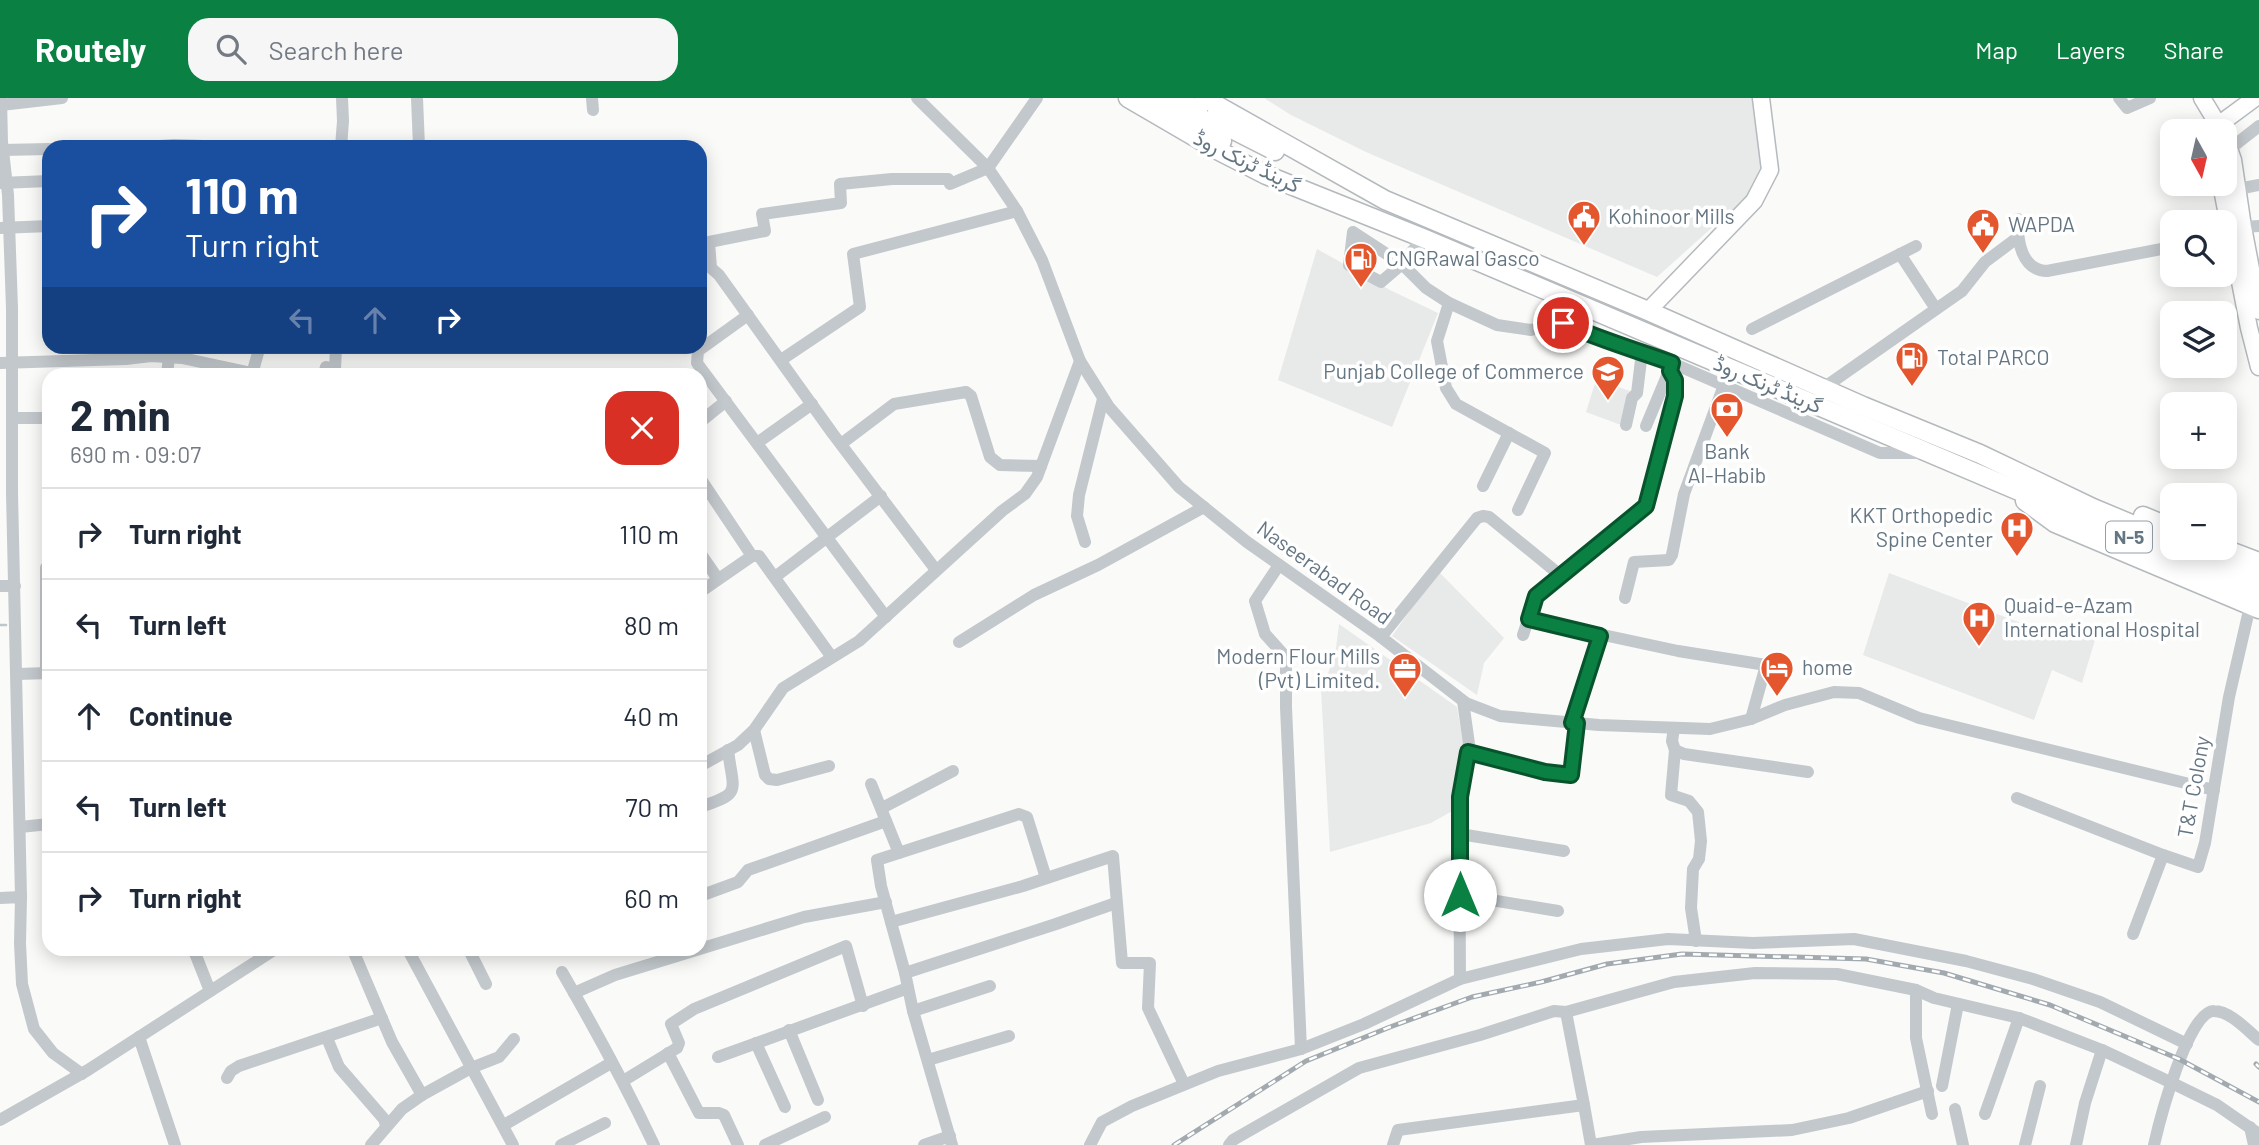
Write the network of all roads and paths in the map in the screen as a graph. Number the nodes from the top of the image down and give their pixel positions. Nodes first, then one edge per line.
1 (1, 98) edge
2 (62, 98) edge
3 (342, 98) edge
4 (417, 98) edge
5 (917, 98) edge
6 (1037, 98) edge
7 (1128, 98) edge
8 (1154, 98) edge
9 (1177, 98) edge
10 (1204, 98) edge
11 (1761, 98) edge
12 (2119, 98) edge
13 (2150, 98) edge
14 (2202, 98) edge
15 (2255, 98) edge
16 (1, 105) edge
17 (2214, 119) edge
18 (2236, 119) edge
19 (2259, 126) edge
20 (2237, 131) edge
21 (342, 140) edge
22 (419, 140) edge
23 (42, 149) edge
24 (3, 150) junction
25 (988, 168) junction
26 (42, 181) edge
27 (3, 183) edge
28 (2237, 185) edge
29 (2259, 185) edge
30 (2238, 188) junction
31 (2223, 196) edge
32 (1385, 200) junction
33 (1017, 211) junction
34 (1355, 211) junction
35 (2018, 219) dead end
36 (42, 226) edge
37 (2251, 227) edge
38 (4, 228) edge
39 (2017, 238) junction
40 (1423, 239) junction
41 (1916, 246) dead end
42 (2160, 249) edge
43 (1900, 254) junction
44 (1402, 264) junction
45 (1449, 303) junction
46 (1936, 309) junction
47 (1648, 311) junction
48 (2259, 312) edge
49 (748, 315) junction
50 (1752, 329) dead end
51 (707, 345) edge
52 (1642, 352) junction
53 (169, 357) junction
54 (781, 360) junction
55 (1080, 361) junction
56 (6, 363) edge
57 (1671, 367) junction
58 (2259, 367) edge
59 (168, 368) edge
60 (226, 368) edge
61 (707, 376) edge
62 (1724, 385) junction
63 (1822, 389) junction
64 (1637, 393) junction
65 (1103, 399) junction
66 (726, 401) junction
67 (1656, 403) junction
68 (812, 404) junction
69 (707, 416) edge
70 (13, 418) junction
71 (42, 418) edge
72 (1626, 425) dead end
73 (1646, 426) dead end
74 (1509, 433) junction
75 (757, 443) junction
76 (841, 444) junction
77 (1928, 453) junction
78 (1041, 466) junction
79 (2018, 472) junction
80 (1483, 486) dead end
81 (707, 488) edge
82 (881, 496) junction
83 (1204, 507) junction
84 (1518, 510) dead end
85 (2160, 524) edge
86 (2160, 536) edge
87 (827, 537) junction
88 (1085, 542) dead end
89 (2237, 554) edge
90 (752, 556) junction
91 (2215, 560) edge
92 (2259, 562) edge
93 (707, 563) edge
94 (1279, 565) junction
95 (936, 570) junction
96 (1560, 575) junction
97 (775, 576) junction
98 (718, 579) junction
99 (2259, 579) edge
100 (0, 586) edge
101 (15, 586) junction
102 (707, 587) edge
103 (1625, 598) dead end
104 (2256, 603) edge
105 (886, 617) junction
106 (1529, 619) junction
107 (1523, 635) dead end
108 (1600, 636) junction
109 (1381, 637) junction
110 (958, 642) dead end
111 (831, 656) junction
112 (42, 673) edge
113 (17, 674) junction
114 (1464, 701) junction
115 (1751, 719) junction
116 (1574, 723) junction
117 (1674, 728) junction
118 (754, 730) junction
119 (1675, 750) junction
120 (728, 751) junction
121 (1468, 752) junction
122 (707, 762) edge
123 (829, 766) dead end
124 (953, 771) dead end
125 (1808, 772) dead end
126 (871, 784) dead end
127 (2214, 790) junction
128 (2017, 798) dead end
129 (707, 805) edge
130 (882, 808) junction
131 (886, 821) junction
132 (42, 825) edge
133 (20, 827) junction
134 (1460, 834) junction
135 (1563, 851) dead end
136 (899, 853) junction
137 (2164, 855) junction
138 (1046, 878) junction
139 (707, 893) edge
140 (1460, 895) junction
141 (21, 897) junction
142 (0, 898) edge
143 (886, 902) junction
144 (1116, 902) junction
145 (1558, 911) dead end
146 (891, 922) junction
147 (2133, 934) dead end
148 (1696, 941) junction
149 (707, 947) edge
150 (196, 956) edge
151 (265, 956) edge
152 (355, 956) edge
153 (411, 956) edge
154 (472, 956) edge
155 (677, 956) edge
156 (562, 972) dead end
157 (905, 973) junction
158 (1460, 979) junction
159 (486, 984) dead end
160 (990, 986) dead end
161 (908, 988) junction
162 (1916, 990) junction
163 (210, 991) junction
164 (574, 993) junction
165 (1958, 1004) junction
166 (863, 1006) junction
167 (913, 1011) junction
168 (1566, 1012) junction
169 (382, 1018) junction
170 (2019, 1018) junction
171 (789, 1030) junction
172 (1009, 1036) dead end
173 (139, 1037) junction
174 (327, 1038) junction
175 (514, 1039) dead end
176 (2259, 1040) edge
177 (757, 1043) junction
178 (2187, 1044) junction
179 (1301, 1049) junction
180 (2102, 1050) junction
181 (668, 1053) junction
182 (719, 1057) dead end
183 (928, 1060) junction
184 (611, 1063) junction
185 (471, 1068) junction
186 (82, 1074) junction
187 (228, 1078) dead end
188 (623, 1081) junction
189 (2170, 1082) junction
190 (1184, 1084) junction
191 (1942, 1086) dead end
192 (2040, 1086) dead end
193 (1927, 1091) junction
194 (422, 1095) junction
195 (818, 1100) dead end
196 (1584, 1105) junction
197 (785, 1107) dead end
198 (1955, 1109) dead end
199 (1932, 1114) dead end
200 (1984, 1114) dead end
201 (825, 1117) dead end
202 (0, 1120) edge
203 (605, 1123) dead end
204 (386, 1125) junction
205 (503, 1125) junction
206 (2255, 1130) edge
207 (951, 1140) edge
208 (175, 1145) edge
209 (370, 1145) edge
210 (513, 1145) edge
211 (561, 1145) edge
212 (654, 1145) edge
213 (738, 1145) edge
214 (766, 1145) edge
215 (924, 1145) edge
216 (1090, 1145) edge
217 (1229, 1145) edge
218 (1393, 1145) edge
219 (1592, 1145) edge
220 (1963, 1145) edge
221 (2025, 1145) edge
222 (2076, 1145) edge
223 (2154, 1145) edge
224 (2254, 1145) edge

1 - 16 street
2 - 16 street
3 - 21 street
4 - 22 street
5 - 25 street, Naseerabad Road
6 - 25 street
7 - 34 highway, گرینڈ ٹرنک روڈ
8 - 9 highway
10 - 32 highway, گرینڈ ٹرنک روڈ / N-5
11 - 47 main road
12 - 13 street
14 - 17 main road
15 - 18 main road
16 - 24 street
19 - 20 street
23 - 24 street
24 - 27 street
25 - 33 street, Naseerabad Road
25 - 49 street
26 - 27 street
27 - 38 street
28 - 30 main road
29 - 30 street
30 - 37 main road
31 - 58 main road
32 - 34 highway
32 - 47 highway, گرینڈ ٹرنک روڈ / N-5
33 - 54 street
33 - 55 street, Naseerabad Road
34 - 40 highway, گرینڈ ٹرنک روڈ
35 - 39 street
36 - 38 street
37 - 48 main road
38 - 56 street
39 - 42 street
39 - 46 street
40 - 44 street
40 - 77 highway, گرینڈ ٹرنک روڈ
41 - 43 street
43 - 46 street
43 - 50 street
44 - 44 street
44 - 45 street
45 - 52 street
45 - 74 street
46 - 63 street
47 - 63 highway, گرینڈ ٹرنک روڈ / N-5
49 - 51 street
49 - 54 street
52 - 57 street
52 - 64 street
53 - 56 street
53 - 59 street
53 - 60 street
54 - 68 street
55 - 65 street, Naseerabad Road
55 - 78 street
56 - 70 street
57 - 62 street
57 - 67 street
57 - 96 street
61 - 66 street
62 - 77 street
62 - 103 street
63 - 79 highway, گرینڈ ٹرنک روڈ / N-5
64 - 67 street
64 - 72 street
65 - 83 street, Naseerabad Road
65 - 88 street
66 - 69 street
66 - 75 street
67 - 73 street
68 - 75 street
68 - 76 street
70 - 71 street
70 - 101 street
74 - 80 street
74 - 84 street
75 - 87 street
76 - 78 street
76 - 82 street
77 - 104 highway, گرینڈ ٹرنک روڈ
78 - 95 street
79 - 85 highway
79 - 86 highway, گرینڈ ٹرنک روڈ / N-5
81 - 90 street
82 - 87 street
82 - 95 street
83 - 94 street, Naseerabad Road
83 - 110 street
87 - 97 street
87 - 105 street
89 - 92 highway
90 - 97 street
90 - 98 street
91 - 99 highway
93 - 98 street
94 - 109 street, Naseerabad Road
94 - 179 street
95 - 105 street
96 - 106 street
96 - 109 street
97 - 111 street
98 - 102 street
100 - 101 street
101 - 113 street
104 - 127 street, T&T Colony
105 - 111 street
106 - 107 street
106 - 108 street
108 - 115 street
108 - 116 street
109 - 114 street, Naseerabad Road
111 - 118 street
112 - 113 street
113 - 133 street
114 - 116 street, Naseerabad Road
114 - 121 street
115 - 117 street, Naseerabad Road
115 - 127 street, Naseerabad Road
116 - 117 street, Naseerabad Road
116 - 121 street
117 - 119 street
118 - 120 street
118 - 123 street
119 - 125 street
119 - 148 street
120 - 122 street
120 - 129 street
121 - 134 street
124 - 130 street
126 - 130 street
127 - 137 street, T&T Colony
128 - 137 street, T&T Colony
130 - 131 street
131 - 136 street
131 - 139 street
132 - 133 street
133 - 141 street
134 - 135 street
134 - 140 street
136 - 138 street
136 - 143 street
137 - 147 street
138 - 144 street
138 - 146 street
140 - 145 street
140 - 158 street
141 - 142 street
141 - 186 street
143 - 146 street
143 - 149 street
144 - 157 street
144 - 190 street
146 - 157 street
148 - 158 street
148 - 178 street
150 - 163 street
151 - 163 street
152 - 169 street
153 - 185 street
154 - 159 street
155 - 164 street
156 - 164 street
157 - 161 street
158 - 179 street
160 - 167 street
161 - 166 street
161 - 167 street
162 - 165 street
162 - 168 street
162 - 193 street
163 - 173 street
164 - 184 street
165 - 170 street
165 - 191 street
166 - 171 street
166 - 181 street
167 - 183 street
168 - 196 street
168 - 217 street
169 - 174 street
169 - 194 street
170 - 180 street
170 - 200 street
171 - 177 street
171 - 195 street
172 - 183 street
173 - 186 street
173 - 208 street
174 - 187 street
174 - 204 street
175 - 185 street
176 - 178 street
177 - 182 street
177 - 197 street
178 - 189 street
179 - 190 street
180 - 189 street
180 - 222 street
181 - 188 street
181 - 213 street
183 - 207 street
184 - 188 street
184 - 205 street
185 - 194 street
185 - 205 street
186 - 202 street
188 - 212 street
189 - 206 street
189 - 223 street
190 - 216 street
192 - 221 street
193 - 199 street
193 - 219 street
194 - 204 street
196 - 218 street
196 - 219 street
198 - 220 street
201 - 214 street
203 - 211 street
204 - 209 street
205 - 210 street
206 - 224 street
207 - 215 street

